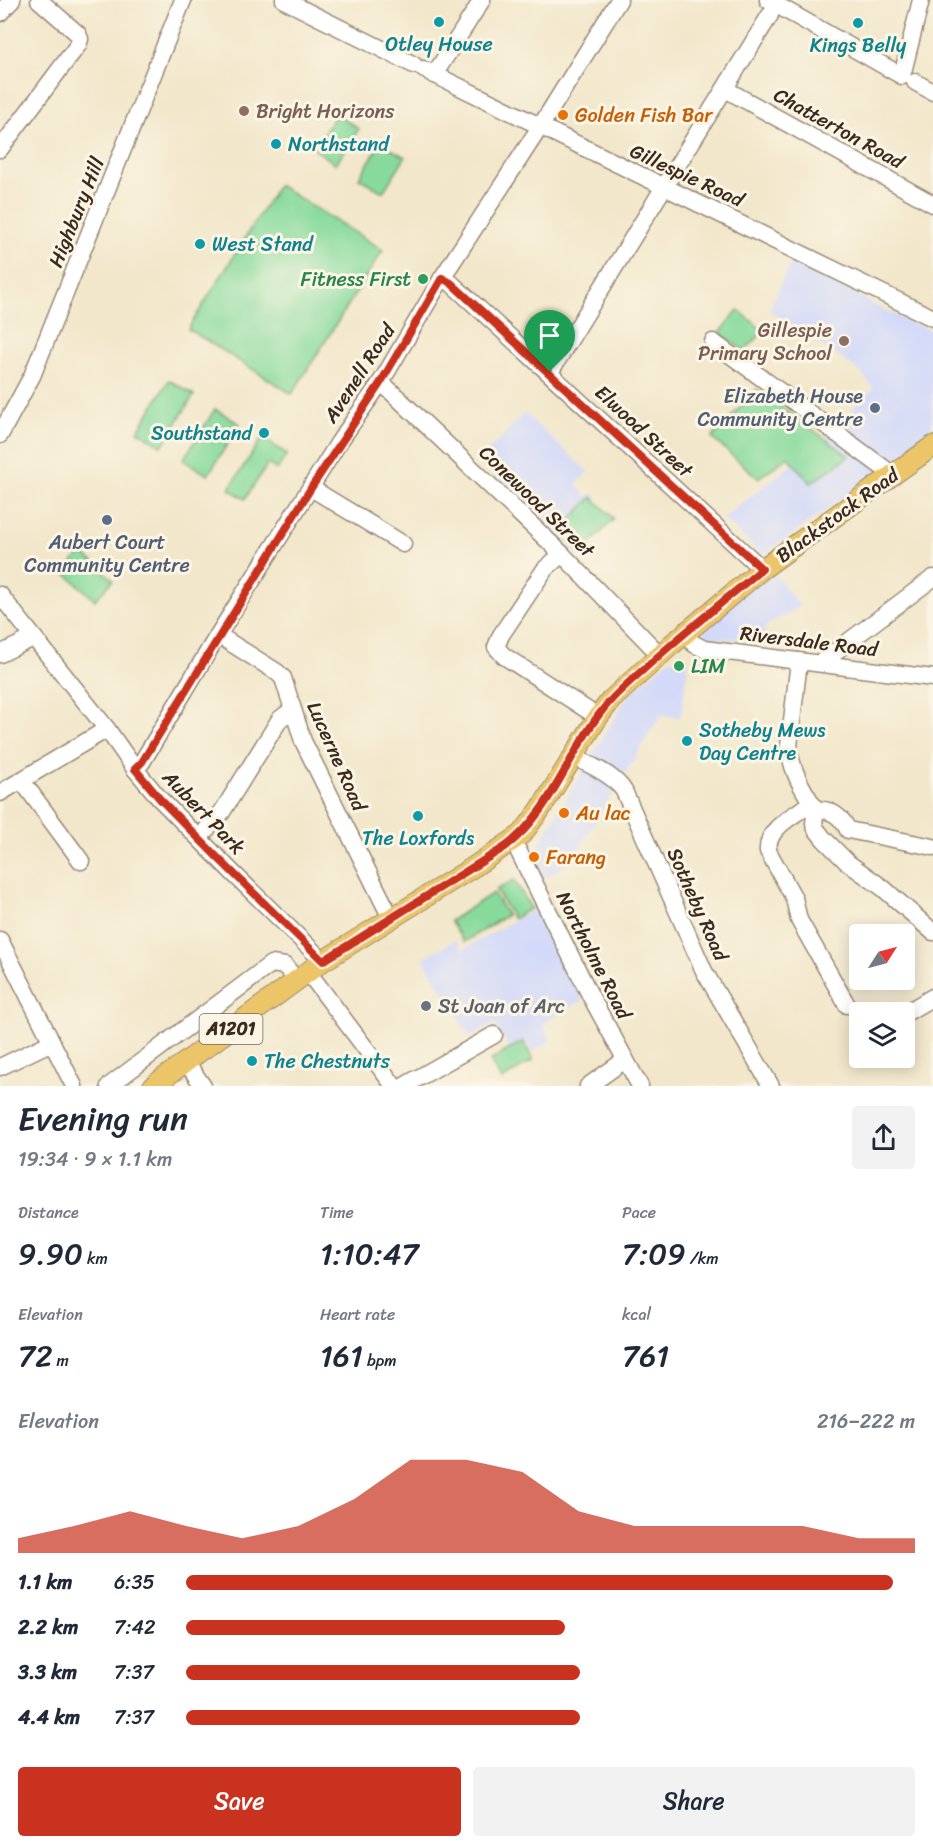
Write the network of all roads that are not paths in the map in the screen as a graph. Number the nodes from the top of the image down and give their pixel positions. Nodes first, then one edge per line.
1 (12, 0) edge
2 (39, 0) edge
3 (183, 0) edge
4 (284, 0) edge
5 (482, 0) edge
6 (619, 0) edge
7 (921, 0) edge
8 (774, 5) edge
9 (0, 13) edge
10 (424, 70) junction
11 (908, 79) junction
12 (725, 89) junction
13 (933, 92) edge
14 (540, 127) junction
15 (0, 148) edge
16 (664, 188) junction
17 (933, 204) edge
18 (442, 278) junction
19 (933, 318) edge
20 (713, 342) dead end
21 (550, 372) junction
22 (381, 382) junction
23 (0, 435) edge
24 (933, 446) edge
25 (893, 475) junction
26 (311, 488) junction
27 (403, 544) dead end
28 (562, 554) junction
29 (762, 569) junction
30 (933, 578) edge
31 (0, 596) edge
32 (685, 634) junction
33 (218, 635) junction
34 (33, 638) junction
35 (0, 654) edge
36 (660, 655) junction
37 (800, 661) junction
38 (820, 663) junction
39 (933, 678) edge
40 (292, 710) junction
41 (598, 717) junction
42 (107, 729) junction
43 (573, 756) junction
44 (135, 769) junction
45 (22, 781) junction
46 (0, 793) edge
47 (813, 807) junction
48 (848, 830) junction
49 (198, 838) junction
50 (513, 840) junction
51 (830, 844) junction
52 (933, 847) edge
53 (81, 861) dead end
54 (391, 918) junction
55 (933, 932) edge
56 (0, 940) edge
57 (309, 971) junction
58 (933, 997) edge
59 (847, 1005) dead end
60 (915, 1008) edge
61 (494, 1035) dead end
62 (52, 1042) junction
63 (625, 1060) junction
64 (186, 1062) junction
65 (0, 1067) edge
66 (74, 1086) edge
67 (109, 1086) edge
68 (153, 1086) edge
69 (204, 1086) edge
70 (394, 1086) edge
71 (404, 1086) edge
72 (588, 1086) edge
73 (640, 1086) edge
74 (771, 1086) edge

1 - 9 street
2 - 15 street
3 - 23 street, Highbury Hill
4 - 10 street, Gillespie Road
5 - 10 street
6 - 14 street, Avenell Road
7 - 11 street
8 - 11 street
8 - 12 street
10 - 14 street, Gillespie Road
11 - 13 street
12 - 16 street
12 - 17 street, Chatterton Road
14 - 16 street, Gillespie Road
14 - 18 street, Avenell Road
16 - 19 street, Gillespie Road
16 - 21 street
18 - 21 street, Elwood Street
18 - 22 street, Avenell Road
20 - 25 street
21 - 29 street, Elwood Street
22 - 26 street, Avenell Road
22 - 28 street, Conewood Street
24 - 25 main road, Blackstock Road / A1201
25 - 29 main road, Blackstock Road / A1201
26 - 27 street
26 - 33 street, Avenell Road
28 - 36 street, Conewood Street
28 - 41 street
29 - 32 main road, Blackstock Road / A1201
30 - 38 street
31 - 34 street, Aubert Park
32 - 36 main road, Blackstock Road / A1201
32 - 37 street, Riversdale Road
33 - 40 street, Lucerne Road
33 - 44 street, Avenell Road
34 - 35 street
34 - 42 street, Aubert Park
36 - 41 main road, A1201
37 - 38 street, Riversdale Road
37 - 47 street
38 - 39 street, Riversdale Road
40 - 49 street
40 - 54 street, Lucerne Road
41 - 43 main road, A1201
42 - 44 street, Aubert Park
42 - 45 street
43 - 50 main road, A1201
43 - 74 street, Sotheby Road
44 - 49 street, Aubert Park
45 - 46 street
45 - 53 street
47 - 48 street
47 - 51 street
47 - 59 street
48 - 51 street
48 - 52 street
49 - 57 street, Aubert Park
50 - 54 main road, A1201
50 - 63 street, Northolme Road
51 - 55 street
54 - 57 main road, A1201
56 - 62 street
57 - 64 main road, A1201
57 - 67 street
57 - 70 street
58 - 60 street
61 - 71 street
62 - 65 street
62 - 66 street
63 - 72 street
63 - 73 street, Northolme Road
64 - 68 main road, A1201
64 - 69 street

